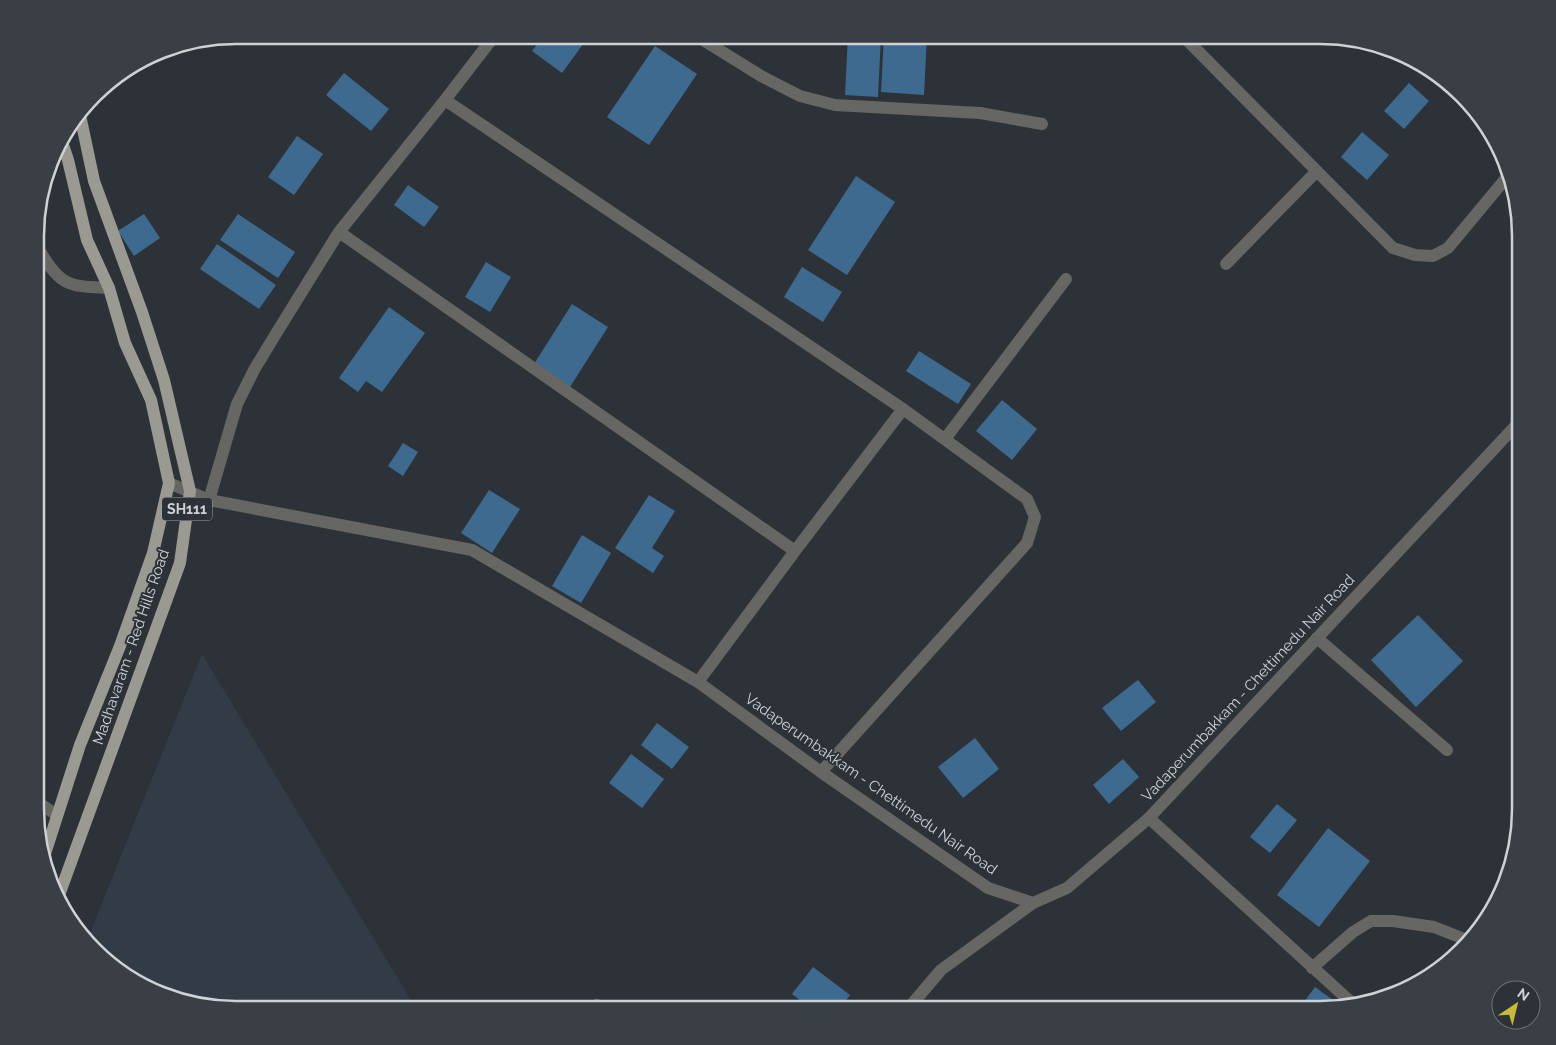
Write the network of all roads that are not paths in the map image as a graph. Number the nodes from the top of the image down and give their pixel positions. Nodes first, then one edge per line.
1 (488, 44) edge
2 (709, 44) edge
3 (1191, 44) edge
4 (446, 100) junction
5 (81, 122) edge
6 (1042, 124) dead end
7 (64, 149) edge
8 (1317, 171) junction
9 (1504, 180) edge
10 (339, 232) junction
11 (44, 256) edge
12 (1226, 264) dead end
13 (1066, 278) dead end
14 (108, 288) junction
15 (903, 409) junction
16 (1512, 430) edge
17 (944, 439) junction
18 (169, 483) junction
19 (190, 491) junction
20 (209, 500) junction
21 (795, 551) junction
22 (1317, 638) junction
23 (698, 682) junction
24 (1447, 750) dead end
25 (821, 772) junction
26 (44, 807) edge
27 (57, 815) junction
28 (1149, 818) junction
29 (47, 847) edge
30 (61, 890) edge
31 (1032, 903) junction
32 (1463, 938) edge
33 (1312, 968) junction
34 (1348, 1000) edge
35 (915, 1001) edge

1 - 4 street
2 - 6 street
3 - 8 street
4 - 10 street
4 - 15 street
5 - 19 main road, Madhavaram - Red Hills Road / SH111
7 - 14 main road, Madhavaram - Red Hills Road / SH111
8 - 9 street
8 - 12 street
10 - 20 street
10 - 21 street
11 - 14 street
13 - 17 street
14 - 18 main road, Madhavaram - Red Hills Road / SH111
15 - 17 street
15 - 21 street
16 - 22 street, Vadaperumbakkam - Chettimedu Nair Road
17 - 25 street
18 - 19 street, Vadaperumbakkam - Chettimedu Nair Road
18 - 27 main road, Madhavaram - Red Hills Road / SH111
19 - 20 street, Vadaperumbakkam - Chettimedu Nair Road
19 - 30 main road, Madhavaram - Red Hills Road / SH111
20 - 23 street, Vadaperumbakkam - Chettimedu Nair Road
21 - 23 street
22 - 24 street
22 - 28 street, Vadaperumbakkam - Chettimedu Nair Road
23 - 25 street, Vadaperumbakkam - Chettimedu Nair Road
25 - 31 street, Vadaperumbakkam - Chettimedu Nair Road
26 - 27 street
27 - 29 main road, Madhavaram - Red Hills Road / SH111
28 - 31 street, Vadaperumbakkam - Chettimedu Nair Road
28 - 33 street
31 - 35 street
32 - 33 street
33 - 34 street

